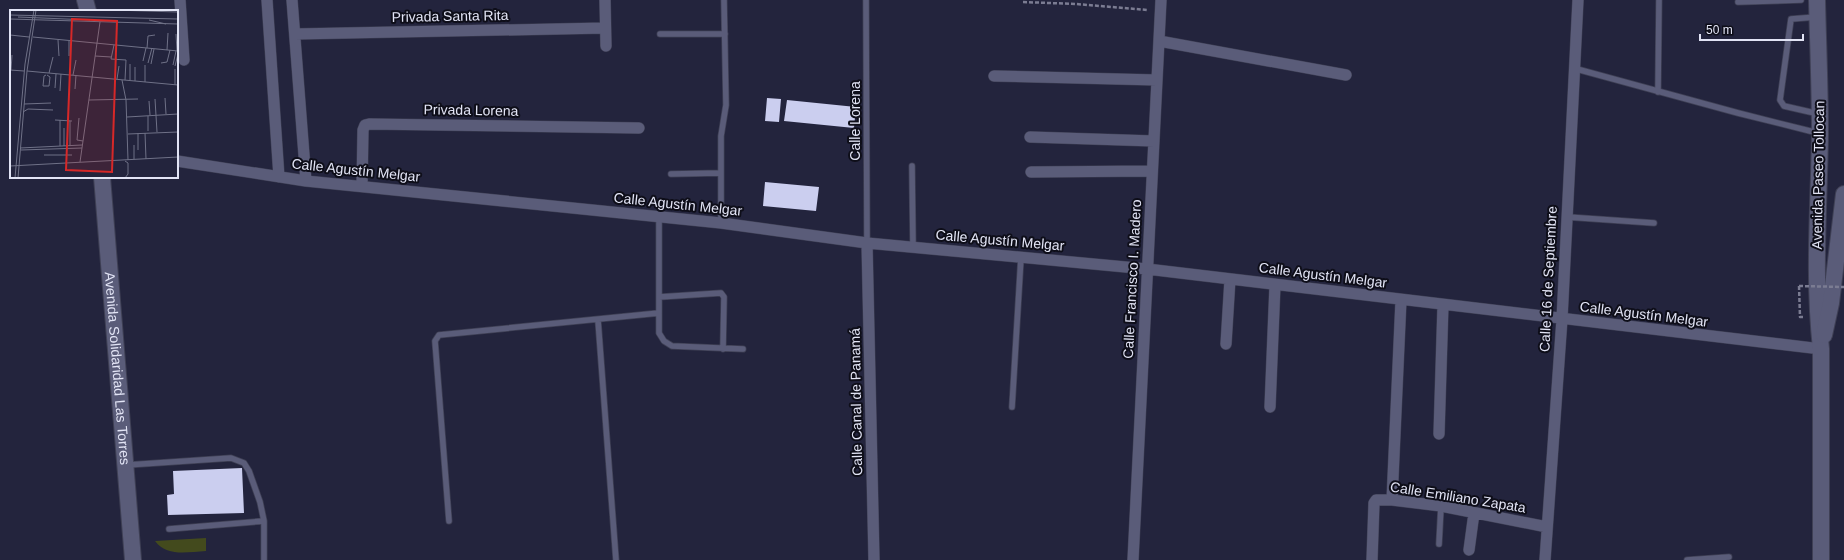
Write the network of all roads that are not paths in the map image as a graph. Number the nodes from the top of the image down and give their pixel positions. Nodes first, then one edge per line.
1 (85, 0) edge
2 (91, 0) edge
3 (180, 0) edge
4 (267, 0) edge
5 (292, 0) edge
6 (605, 0) edge
7 (724, 0) edge
8 (866, 0) edge
9 (1578, 0) edge
10 (1659, 0) edge
11 (1801, 0) edge
12 (1817, 0) edge
13 (1738, 2) dead end
14 (1161, 6) edge
15 (88, 10) edge
16 (92, 10) edge
17 (1818, 16) junction
18 (605, 28) junction
19 (295, 34) junction
20 (660, 34) dead end
21 (725, 34) junction
22 (1159, 41) junction
23 (606, 46) dead end
24 (184, 60) dead end
25 (1573, 68) junction
26 (1346, 75) dead end
27 (994, 76) dead end
28 (1157, 80) junction
29 (1658, 92) junction
30 (1819, 114) junction
31 (639, 128) dead end
32 (1820, 133) junction
33 (1030, 137) dead end
34 (1154, 141) junction
35 (178, 161) edge
36 (912, 166) dead end
37 (1152, 171) junction
38 (1031, 172) dead end
39 (720, 173) junction
40 (671, 174) dead end
41 (280, 177) junction
42 (102, 178) edge
43 (306, 181) junction
44 (362, 186) junction
45 (1844, 194) edge
46 (659, 216) junction
47 (1566, 217) junction
48 (721, 222) junction
49 (1654, 223) dead end
50 (867, 243) junction
51 (913, 247) junction
52 (1021, 257) junction
53 (1147, 269) junction
54 (1230, 279) junction
55 (1275, 284) junction
56 (659, 297) junction
57 (1401, 300) junction
58 (1443, 305) junction
59 (659, 313) junction
60 (1562, 319) junction
61 (598, 320) junction
62 (1226, 344) dead end
63 (723, 349) junction
64 (1820, 349) junction
65 (743, 350) dead end
66 (1012, 407) dead end
67 (1270, 407) dead end
68 (1439, 434) dead end
69 (125, 465) junction
70 (1392, 500) junction
71 (1441, 506) junction
72 (1474, 513) junction
73 (264, 521) junction
74 (449, 521) dead end
75 (1547, 527) junction
76 (169, 529) dead end
77 (1439, 544) dead end
78 (1469, 550) dead end
79 (1729, 557) dead end
80 (133, 560) edge
81 (264, 560) edge
82 (616, 560) edge
83 (874, 560) edge
84 (1133, 560) edge
85 (1372, 560) edge
86 (1545, 560) edge
87 (1687, 560) edge
88 (1821, 560) edge

1 - 15 main road
2 - 16 main road
3 - 24 street
4 - 41 street
5 - 19 street
6 - 18 street
7 - 21 lane
8 - 50 lane, Calle Lorena
9 - 25 street, Calle 16 de Septiembre
10 - 29 lane
11 - 13 lane
12 - 17 main road, Avenida Paseo Tollocan
14 - 22 street, Calle Francisco I. Madero
17 - 30 main road, Avenida Paseo Tollocan
17 - 30 lane
18 - 19 street, Privada Santa Rita
18 - 23 street
19 - 43 street
20 - 21 lane
21 - 39 lane
22 - 26 street
22 - 28 street, Calle Francisco I. Madero
25 - 29 lane
25 - 47 street, Calle 16 de Septiembre
27 - 28 street
28 - 34 street, Calle Francisco I. Madero
29 - 32 lane
30 - 32 main road, Avenida Paseo Tollocan
31 - 44 street, Privada Lorena
32 - 64 main road, Avenida Paseo Tollocan
33 - 34 street
34 - 37 street, Calle Francisco I. Madero
35 - 41 street, Calle Agustín Melgar
36 - 51 lane
37 - 38 street
37 - 53 street, Calle Francisco I. Madero
39 - 40 lane
39 - 48 lane
41 - 43 street, Calle Agustín Melgar
42 - 69 main road, Avenida Solidaridad Las Torres
43 - 44 street, Calle Agustín Melgar
44 - 46 street, Calle Agustín Melgar
45 - 64 main road, Avenida Paseo Tollocan
46 - 48 street, Calle Agustín Melgar
46 - 56 lane
47 - 49 lane
47 - 60 street, Calle 16 de Septiembre
48 - 50 street, Calle Agustín Melgar
50 - 51 street, Calle Agustín Melgar
50 - 83 street, Calle Canal de Panamá
51 - 52 street, Calle Agustín Melgar
52 - 53 street, Calle Agustín Melgar
52 - 66 lane
53 - 54 street, Calle Agustín Melgar
53 - 84 street, Calle Francisco I. Madero
54 - 55 street, Calle Agustín Melgar
54 - 62 street
55 - 57 street, Calle Agustín Melgar
55 - 67 street
56 - 59 lane
56 - 63 lane
57 - 58 street, Calle Agustín Melgar
57 - 70 street
58 - 60 street, Calle Agustín Melgar
58 - 68 street
59 - 61 lane
59 - 63 lane
60 - 64 street, Calle Agustín Melgar
60 - 75 street, Calle 16 de Septiembre
61 - 74 lane
61 - 82 lane
63 - 65 lane
64 - 88 main road, Avenida Paseo Tollocan
69 - 73 lane
69 - 80 main road, Avenida Solidaridad Las Torres
70 - 71 street, Calle Emiliano Zapata
70 - 85 street, Calle Emiliano Zapata
71 - 72 street, Calle Emiliano Zapata
71 - 77 lane
72 - 75 street, Calle Emiliano Zapata
72 - 78 street
73 - 76 lane
73 - 81 lane
75 - 86 street, Calle 16 de Septiembre
79 - 87 lane

